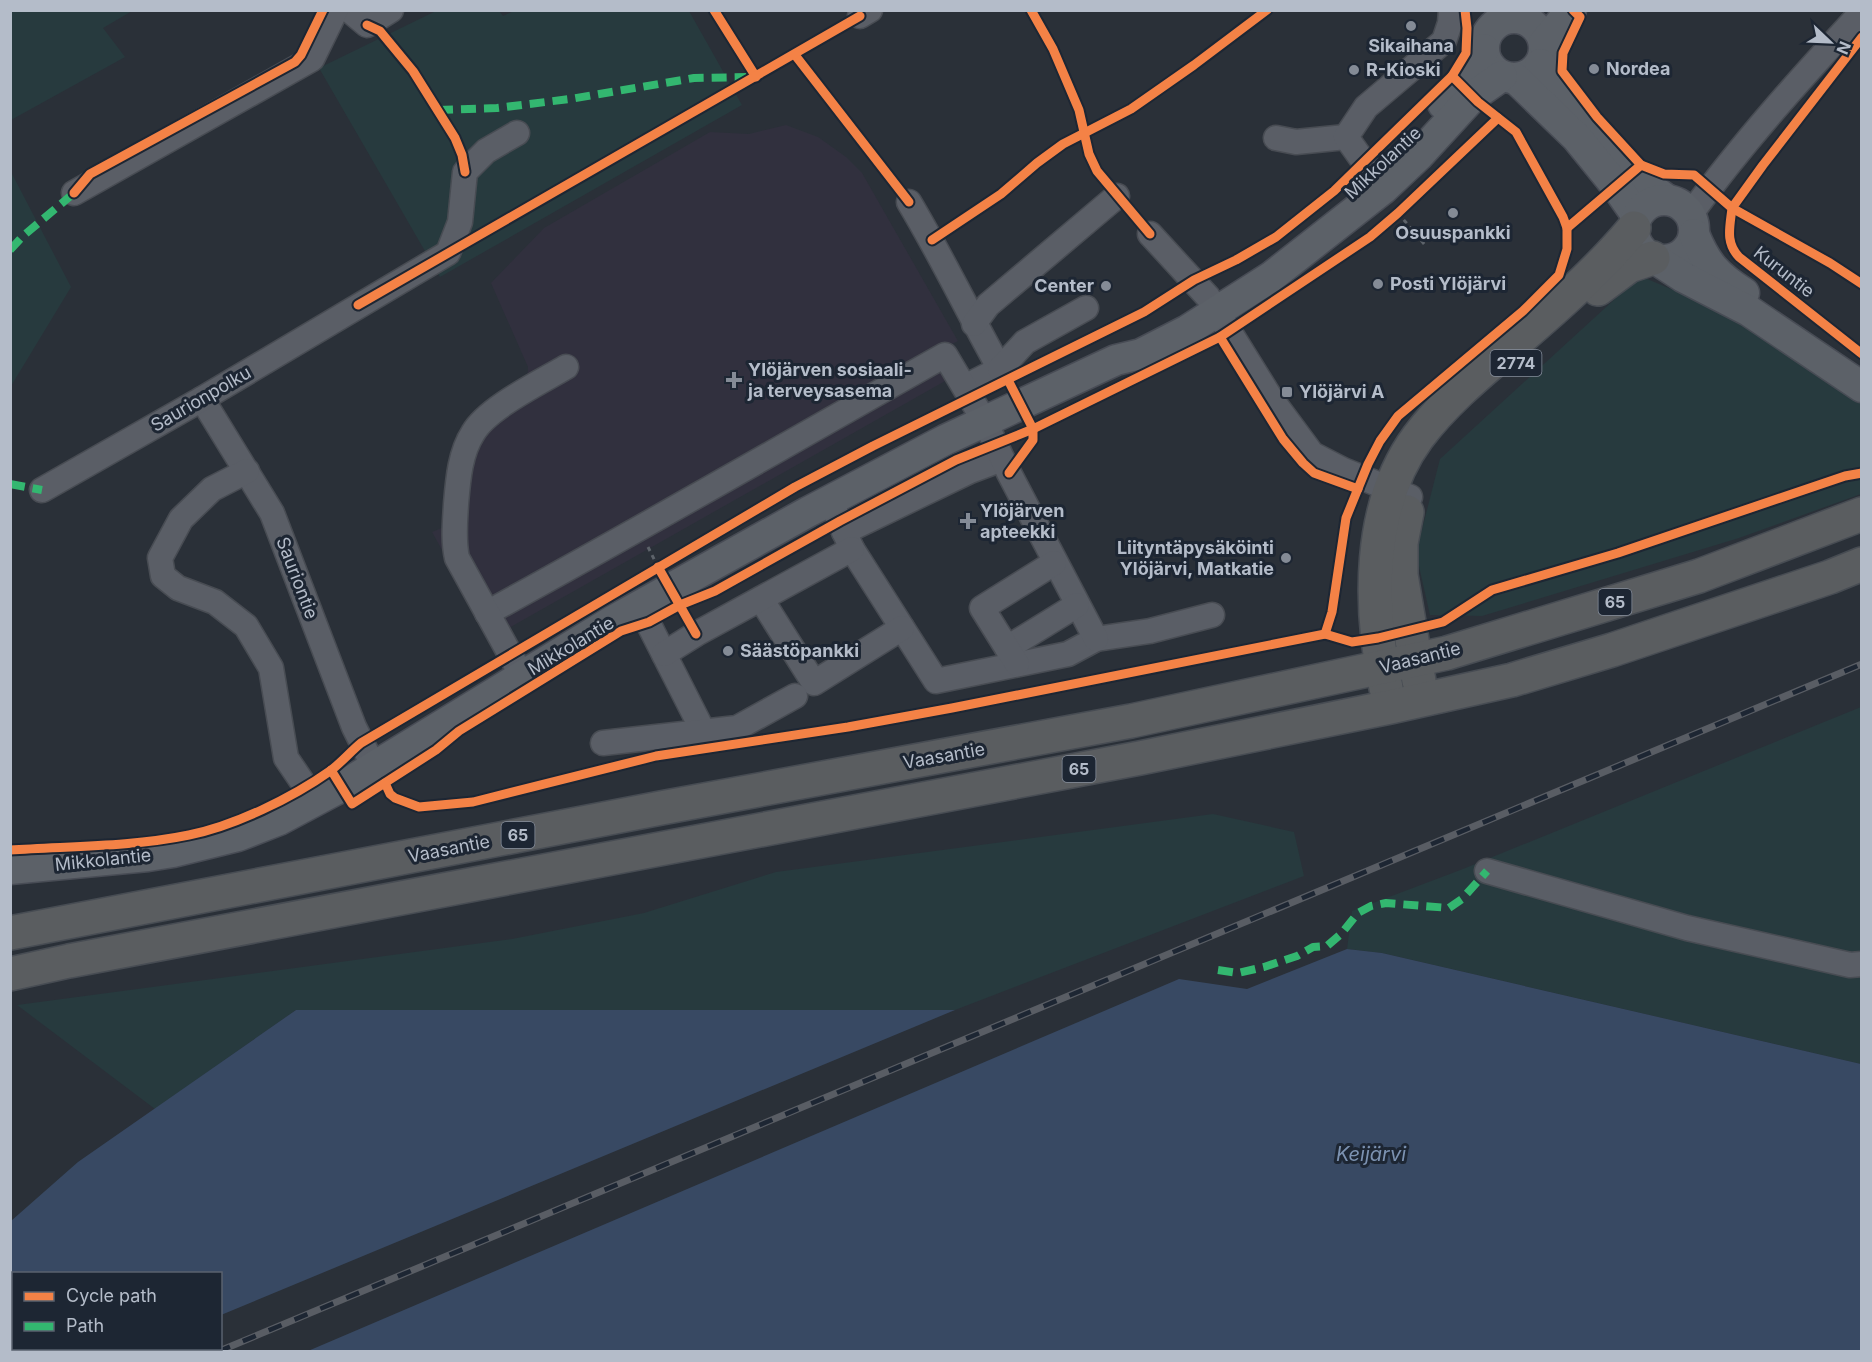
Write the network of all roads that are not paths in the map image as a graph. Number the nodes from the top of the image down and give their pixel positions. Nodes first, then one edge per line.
1 (336, 10) edge
2 (349, 10) edge
3 (391, 10) edge
4 (1451, 10) edge
5 (1571, 10) edge
6 (1862, 12) edge
7 (1502, 21) edge
8 (1525, 65) junction
9 (517, 133) dead end
10 (1346, 137) junction
11 (1276, 138) dead end
12 (74, 193) dead end
13 (1117, 196) dead end
14 (1390, 200) junction
15 (909, 202) dead end
16 (1683, 216) junction
17 (1635, 222) junction
18 (1150, 234) dead end
19 (1655, 259) junction
20 (1212, 304) junction
21 (1086, 308) dead end
22 (974, 324) junction
23 (566, 366) dead end
24 (1000, 369) junction
25 (1862, 376) edge
26 (965, 387) junction
27 (1862, 387) edge
28 (202, 399) junction
29 (986, 422) junction
30 (1002, 459) junction
31 (247, 471) junction
32 (42, 490) dead end
33 (1400, 493) junction
34 (830, 500) junction
35 (1862, 514) edge
36 (848, 540) junction
37 (1054, 563) junction
38 (1862, 564) edge
39 (761, 599) junction
40 (639, 605) junction
41 (1077, 605) junction
42 (488, 613) junction
43 (1212, 615) dead end
44 (902, 628) junction
45 (1096, 639) junction
46 (664, 654) junction
47 (1012, 656) junction
48 (1415, 660) junction
49 (1382, 668) junction
50 (522, 676) junction
51 (795, 696) dead end
52 (1424, 700) junction
53 (1390, 707) junction
54 (703, 731) junction
55 (603, 743) dead end
56 (374, 767) junction
57 (305, 786) dead end
58 (10, 869) edge
59 (1487, 871) dead end
60 (10, 933) edge
61 (1862, 964) edge
62 (10, 974) edge

1 - 12 street
2 - 3 street
4 - 10 street
5 - 8 main road, Mikkolantie
6 - 16 street
7 - 8 main road
7 - 8 main road
7 - 14 main road, Mikkolantie
8 - 14 main road, Mikkolantie
8 - 16 main road, Kuruntie
8 - 17 main road
9 - 28 street, Saurionpolku
10 - 11 street
10 - 14 street
13 - 22 street
14 - 20 main road, Mikkolantie
15 - 22 street
16 - 17 main road
16 - 19 main road
16 - 25 main road, Kuruntie
17 - 19 main road
17 - 33 highway, 2774
18 - 20 street
19 - 27 main road
19 - 33 highway, 2774
20 - 29 main road, Mikkolantie
20 - 33 street
21 - 24 street
22 - 24 street
23 - 42 street
24 - 26 street
26 - 29 street
26 - 42 street
28 - 31 street, Sauriontie
28 - 32 street, Saurionpolku
29 - 30 street
29 - 34 main road, Mikkolantie
30 - 36 street
30 - 37 street
31 - 56 street, Sauriontie
31 - 57 street
33 - 48 highway, 2774
33 - 49 highway, 2774
34 - 36 street
34 - 40 main road, Mikkolantie
35 - 48 highway, Vaasantie / 65
36 - 39 street
36 - 44 street
37 - 41 street
37 - 47 street
38 - 52 highway, Vaasantie / 65
39 - 44 street
39 - 46 street
40 - 46 street
40 - 50 main road, Mikkolantie
41 - 45 street
41 - 47 street
42 - 50 street
43 - 45 street
44 - 47 street
45 - 47 street
46 - 54 street
48 - 49 highway, Vaasantie / 65
48 - 52 highway, 2774
49 - 53 highway, 2774
49 - 60 highway, Vaasantie / 65
50 - 56 main road, Mikkolantie
51 - 54 street
52 - 53 highway, Vaasantie / 65
53 - 62 highway, Vaasantie / 65
54 - 55 street
56 - 58 main road, Mikkolantie
59 - 61 street

